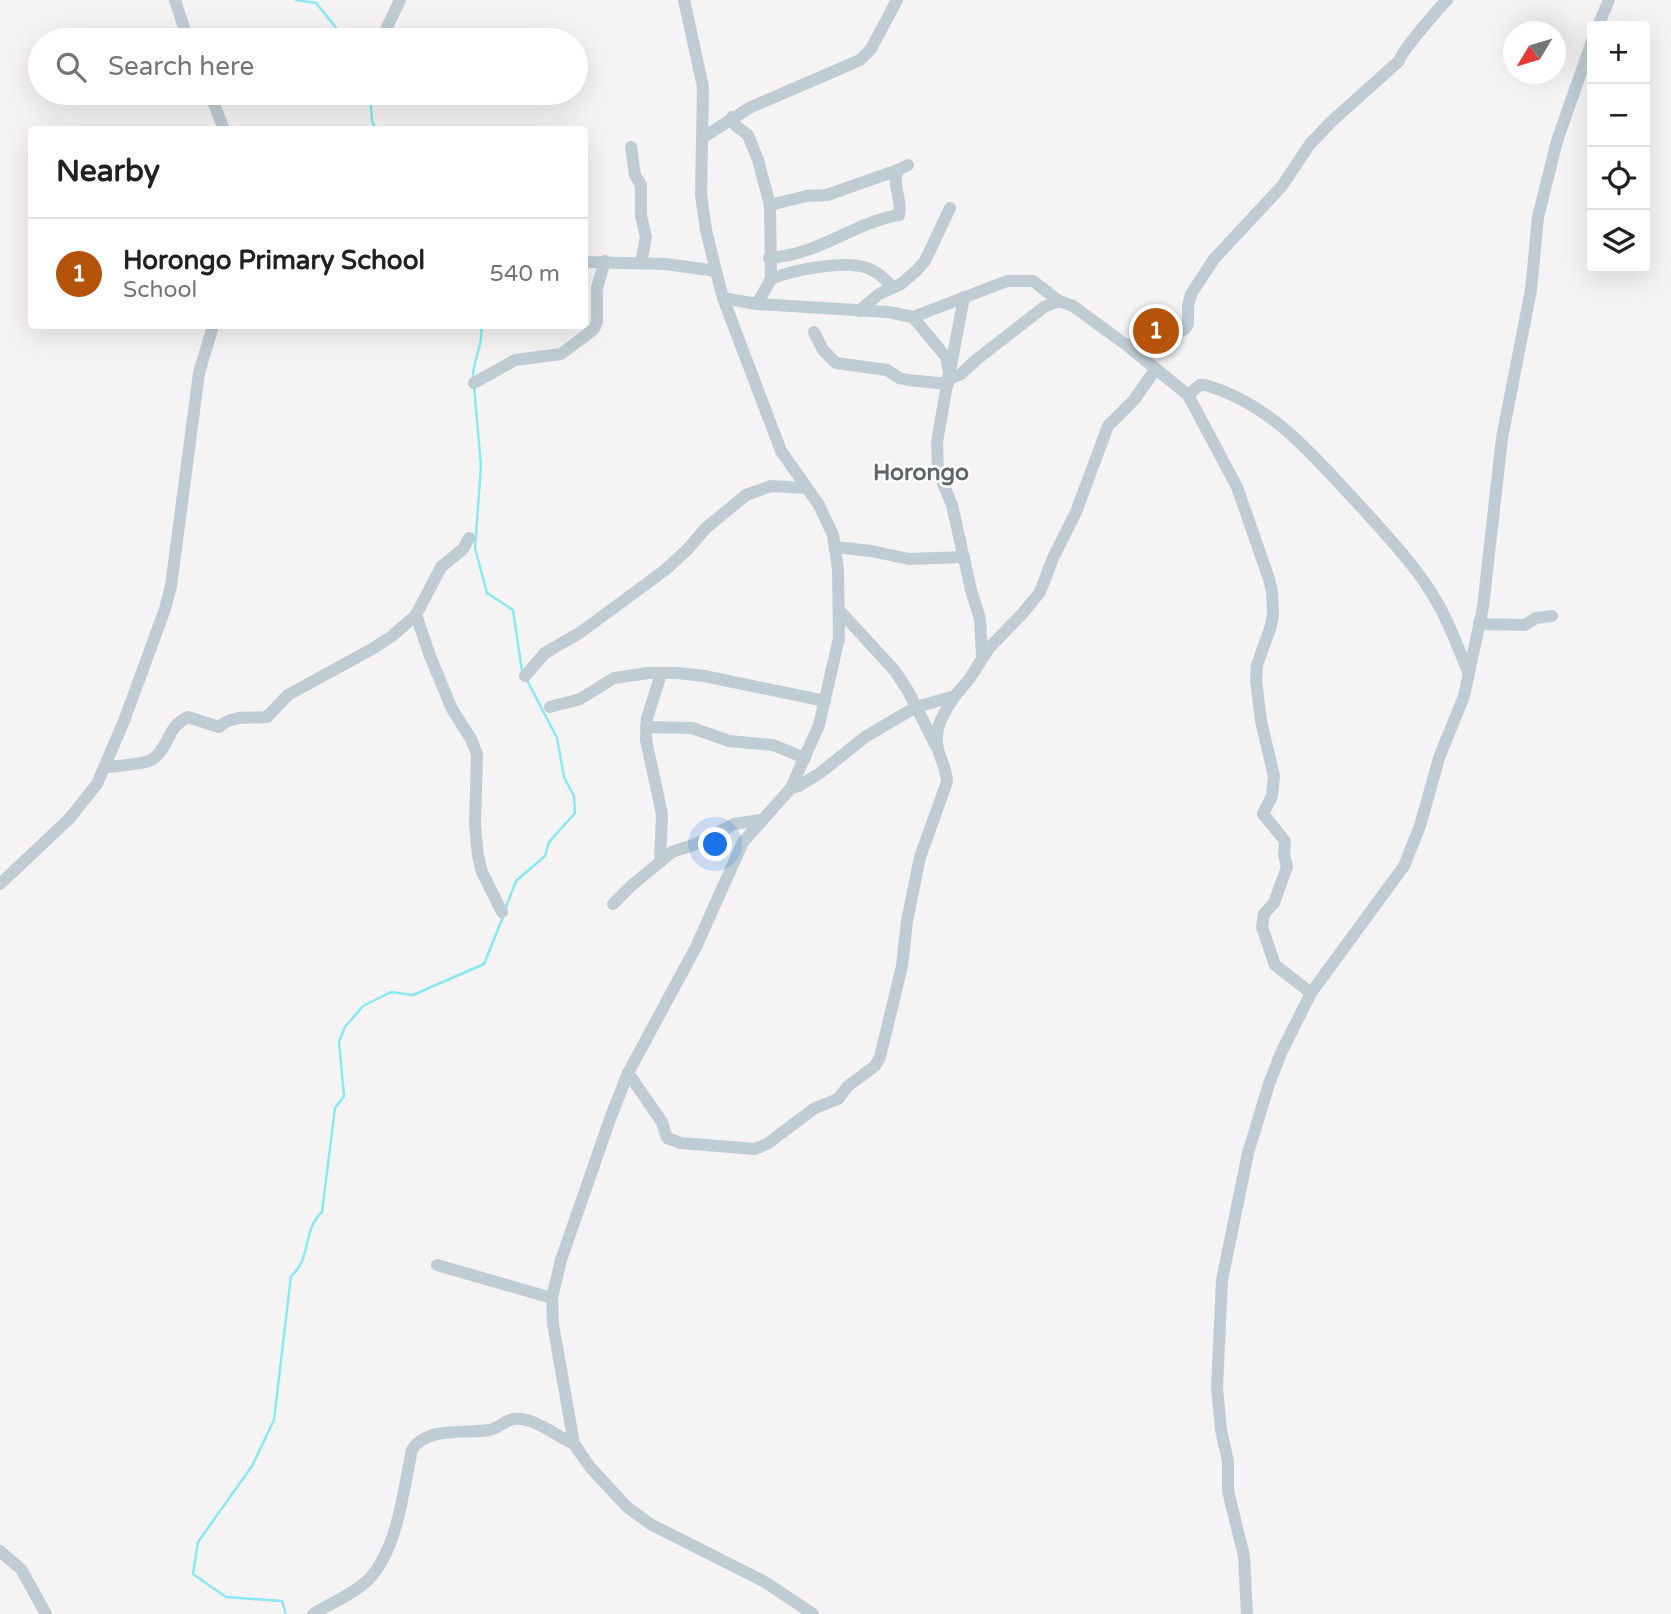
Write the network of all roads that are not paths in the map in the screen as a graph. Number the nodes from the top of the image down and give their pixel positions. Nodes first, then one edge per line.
1 (176, 0) edge
2 (400, 0) edge
3 (684, 0) edge
4 (897, 0) edge
5 (1447, 0) edge
6 (1609, 0) edge
7 (1600, 21) edge
8 (184, 28) edge
9 (387, 28) edge
10 (1587, 55) edge
11 (215, 105) edge
12 (732, 117) junction
13 (222, 126) edge
14 (702, 138) junction
15 (631, 147) dead end
16 (770, 205) junction
17 (950, 208) dead end
18 (769, 258) junction
19 (588, 261) edge
20 (605, 261) junction
21 (641, 263) junction
22 (716, 271) junction
23 (771, 279) junction
24 (892, 288) junction
25 (964, 297) junction
26 (723, 298) junction
27 (1059, 301) junction
28 (757, 304) junction
29 (859, 311) junction
30 (913, 317) junction
31 (212, 329) edge
32 (814, 332) dead end
33 (1129, 347) junction
34 (1155, 370) junction
35 (948, 379) junction
36 (474, 383) dead end
37 (1188, 395) junction
38 (806, 488) junction
39 (469, 538) dead end
40 (836, 547) junction
41 (964, 556) junction
42 (840, 611) junction
43 (416, 615) junction
44 (1552, 616) dead end
45 (1479, 624) junction
46 (982, 657) junction
47 (1468, 672) junction
48 (661, 674) junction
49 (525, 677) dead end
50 (955, 696) junction
51 (825, 701) junction
52 (916, 706) junction
53 (550, 707) dead end
54 (646, 727) junction
55 (938, 749) junction
56 (805, 758) junction
57 (104, 768) junction
58 (791, 788) junction
59 (761, 820) junction
60 (660, 862) junction
61 (0, 884) edge
62 (613, 904) dead end
63 (502, 912) dead end
64 (1311, 993) junction
65 (628, 1073) junction
66 (437, 1265) dead end
67 (552, 1298) junction
68 (574, 1444) junction
69 (0, 1551) edge
70 (46, 1614) edge
71 (313, 1614) edge
72 (813, 1614) edge
73 (1247, 1614) edge

1 - 8 street
2 - 9 street
3 - 14 street
4 - 12 street
5 - 33 street
6 - 7 street
10 - 45 street
11 - 13 street
12 - 14 street
12 - 16 street
14 - 22 street
15 - 21 street
16 - 18 street
16 - 18 street
17 - 24 street
18 - 23 street
19 - 20 street
20 - 21 street
20 - 36 street
21 - 22 street
22 - 26 street
23 - 24 street
23 - 28 street
24 - 29 street
25 - 27 street
25 - 30 street
25 - 35 street
26 - 28 street
26 - 38 street
27 - 33 street
27 - 35 street
28 - 29 street
29 - 30 street
30 - 35 street
31 - 57 street
32 - 35 street
33 - 34 street
34 - 37 street
34 - 46 street
35 - 41 street
37 - 47 street
37 - 64 street
38 - 40 street
38 - 49 street
39 - 43 street
40 - 41 street
40 - 42 street
41 - 46 street
42 - 51 street
42 - 52 street
43 - 57 street
43 - 63 street
44 - 45 street
45 - 47 street
46 - 50 street
47 - 64 street
48 - 51 street
48 - 53 street
48 - 54 street
50 - 52 street
50 - 55 street
51 - 56 street
52 - 55 street
52 - 58 street
54 - 56 street
54 - 60 street
55 - 65 street
56 - 58 street
57 - 61 street
58 - 59 street
59 - 60 street
59 - 65 street
60 - 62 street
64 - 73 street
65 - 67 street
66 - 67 street
67 - 68 street
68 - 71 street
68 - 72 street
69 - 70 street

